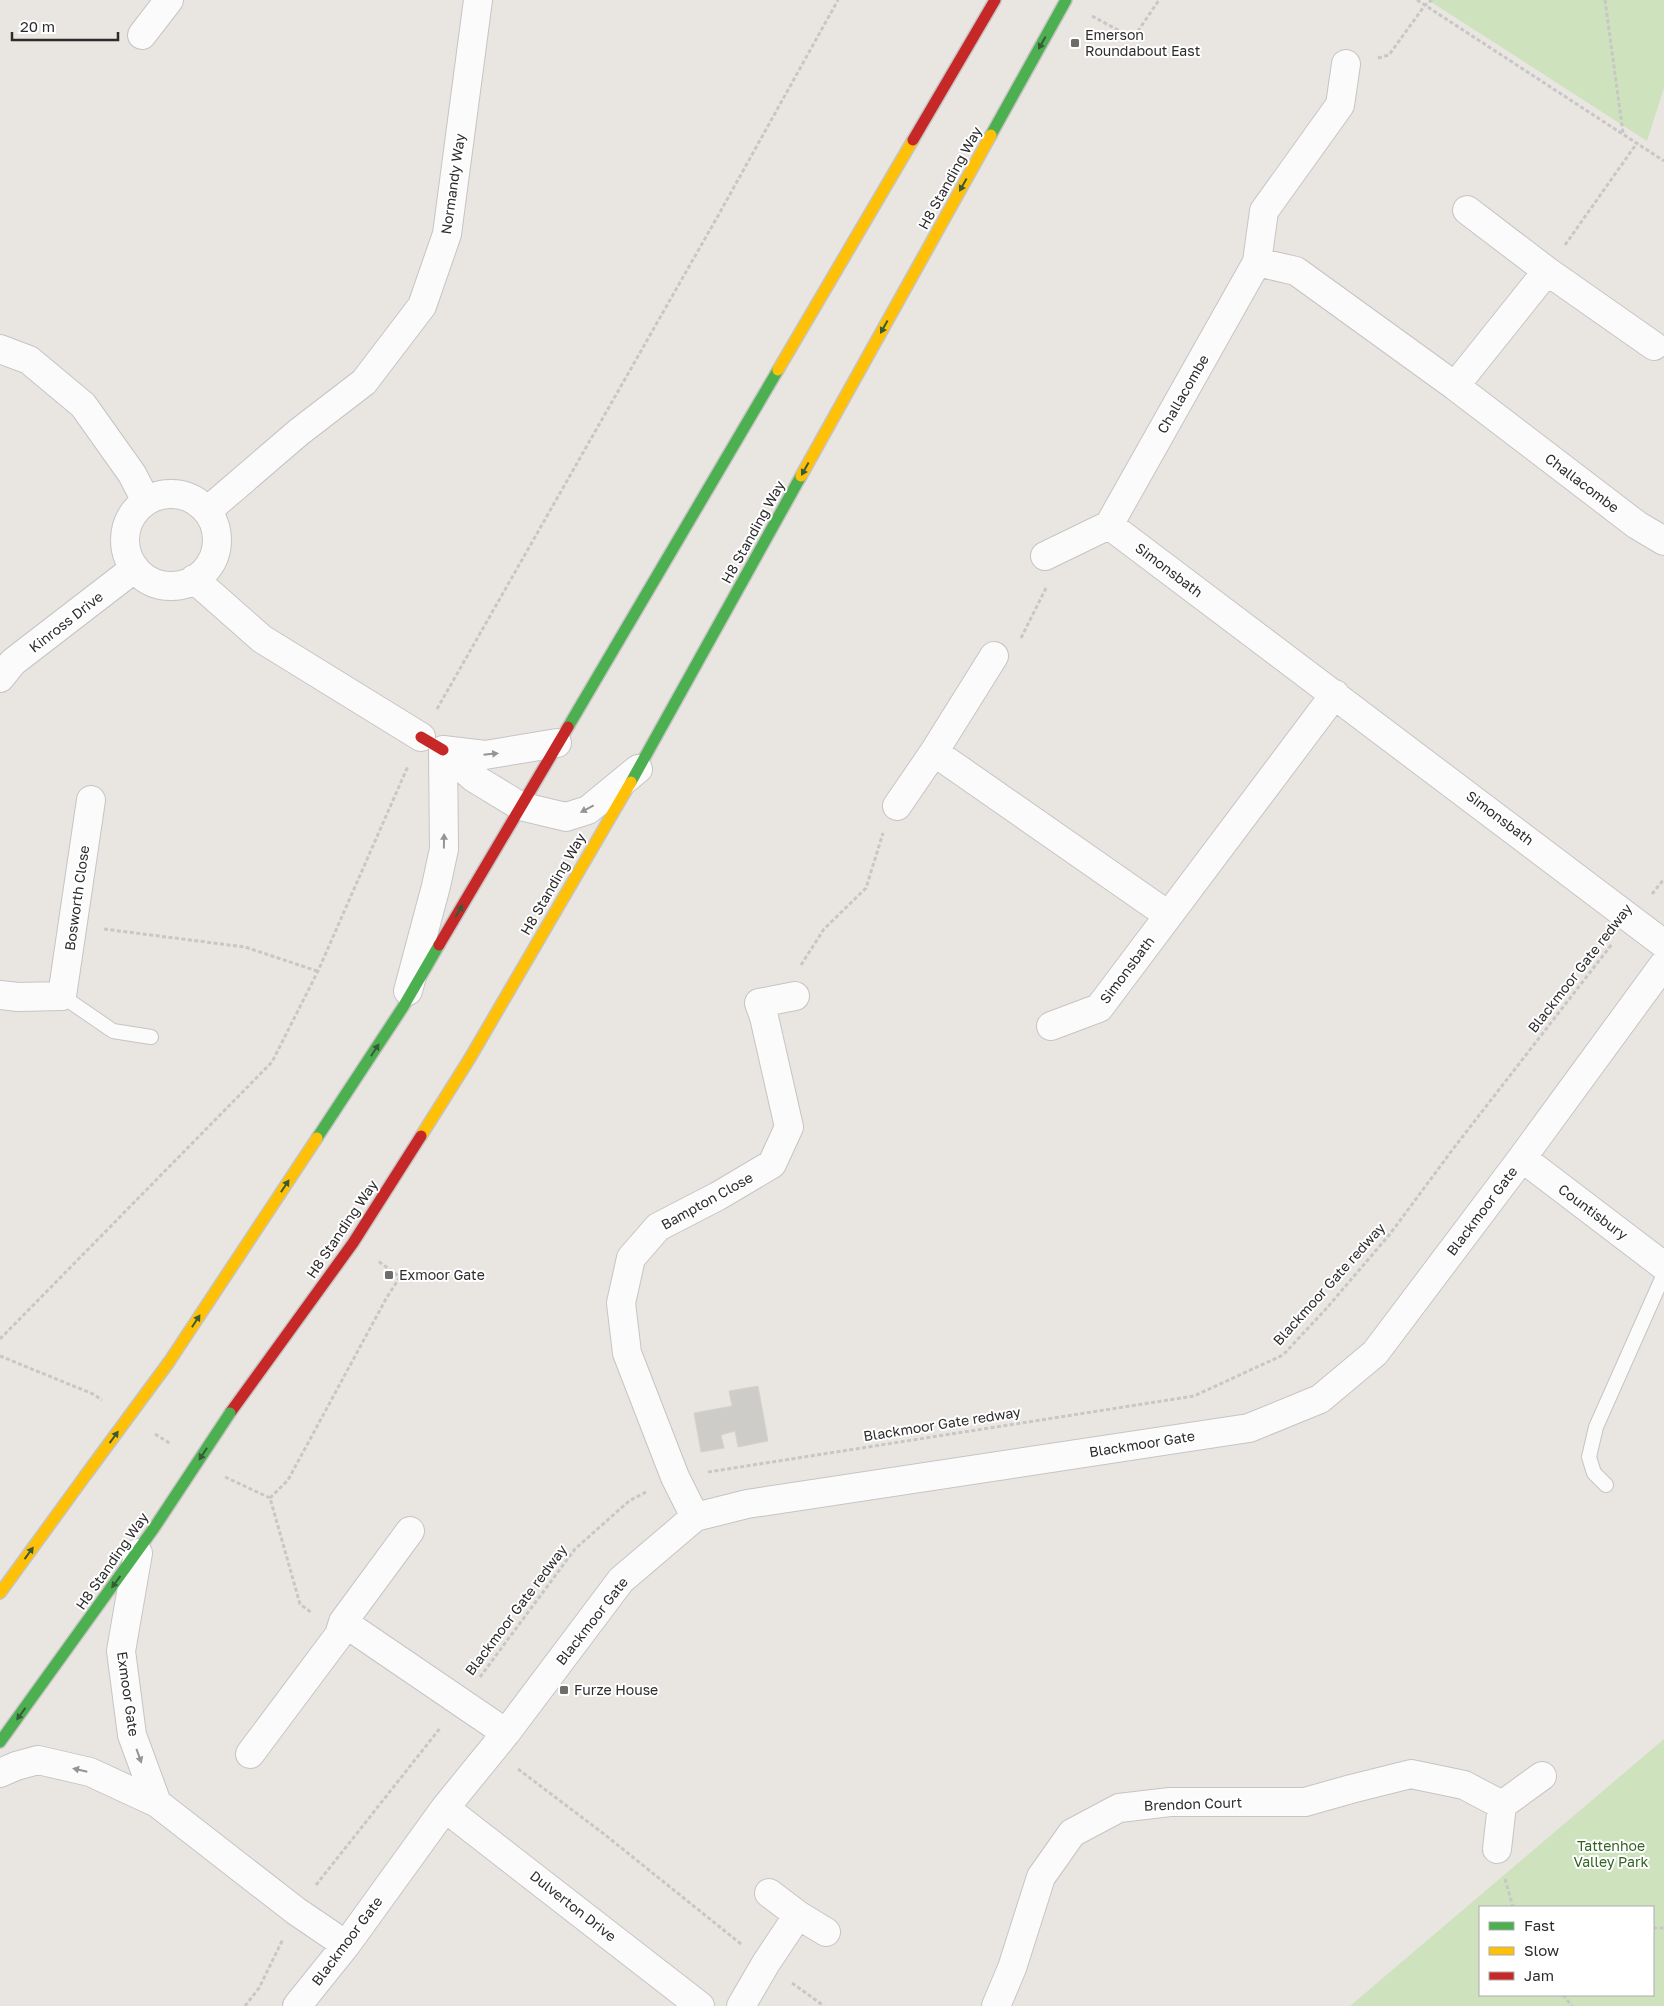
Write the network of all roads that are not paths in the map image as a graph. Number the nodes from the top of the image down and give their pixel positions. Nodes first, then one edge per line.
1 (170, 0) edge
2 (478, 0) edge
3 (995, 0) edge
4 (1066, 1) edge
5 (142, 35) dead end
6 (1346, 64) road end
7 (1467, 210) dead end
8 (1257, 262) junction
9 (1547, 270) junction
10 (1654, 346) dead end
11 (0, 349) edge
12 (1455, 386) junction
13 (146, 501) junction
14 (207, 511) junction
15 (1108, 525) junction
16 (1664, 541) edge
17 (1045, 556) road end
18 (135, 568) junction
19 (194, 579) junction
20 (994, 656) road end
21 (0, 678) edge
22 (1335, 694) junction
23 (557, 743) junction
24 (432, 744) junction
25 (934, 752) junction
26 (639, 768) junction
27 (91, 800) dead end
28 (520, 806) junction
29 (897, 806) road end
30 (1168, 915) junction
31 (1664, 944) edge
32 (1664, 964) edge
33 (0, 995) edge
34 (62, 996) junction
35 (795, 996) road end
36 (403, 1007) junction
37 (1051, 1026) dead end
38 (152, 1037) dead end
39 (1522, 1158) junction
40 (1664, 1266) edge
41 (1664, 1274) edge
42 (1606, 1485) dead end
43 (694, 1516) junction
44 (410, 1531) dead end
45 (138, 1553) junction
46 (0, 1593) edge
47 (343, 1622) junction
48 (506, 1733) junction
49 (0, 1742) edge
50 (250, 1754) dead end
51 (0, 1773) edge
52 (1542, 1776) dead end
53 (157, 1803) junction
54 (1502, 1805) junction
55 (445, 1808) junction
56 (1496, 1849) dead end
57 (769, 1892) dead end
58 (798, 1915) junction
59 (826, 1932) dead end
60 (346, 1946) junction
61 (297, 2006) edge
62 (700, 2006) edge
63 (741, 2006) edge
64 (996, 2006) edge

1 - 5 street
2 - 14 street, Normandy Way
3 - 23 highway
4 -> 26 highway, H8 Standing Way
6 - 8 street, Challacombe
7 - 9 street
8 - 12 street, Challacombe
8 - 15 street, Challacombe
9 - 10 street
9 - 12 street
11 - 13 street
12 - 16 street, Challacombe
13 - 14 street
13 - 18 street
14 - 19 street
15 - 17 street
15 - 22 street, Simonsbath
18 - 19 street
18 - 21 street, Kinross Drive
19 - 24 street
20 - 25 street
22 - 30 street, Simonsbath
22 - 31 street, Simonsbath
24 -> 23 street
23 - 28 highway
24 - 28 street
36 -> 24 street
25 - 29 street
25 - 30 street
26 -> 28 street
26 -> 45 highway, H8 Standing Way, bridge
27 - 34 street, Bosworth Close
36 -> 28 highway
30 - 37 street, Simonsbath
32 - 39 street, Blackmoor Gate
33 - 34 street
34 - 38 lane
35 - 43 street, Bampton Close
46 -> 36 highway, bridge
39 - 40 street, Countisbury
39 - 43 street, Blackmoor Gate
41 - 42 lane
43 - 48 street, Blackmoor Gate
44 - 47 street
45 -> 49 highway, H8 Standing Way
45 -> 53 street, Exmoor Gate
47 - 48 street
47 - 50 street
48 - 55 street, Blackmoor Gate
53 -> 51 street
52 - 54 street
53 - 60 street
54 - 56 street
54 - 64 street, Brendon Court
55 - 60 street, Blackmoor Gate
55 - 62 street, Dulverton Drive
57 - 58 street
58 - 59 street
58 - 63 street
60 - 61 street, Blackmoor Gate

